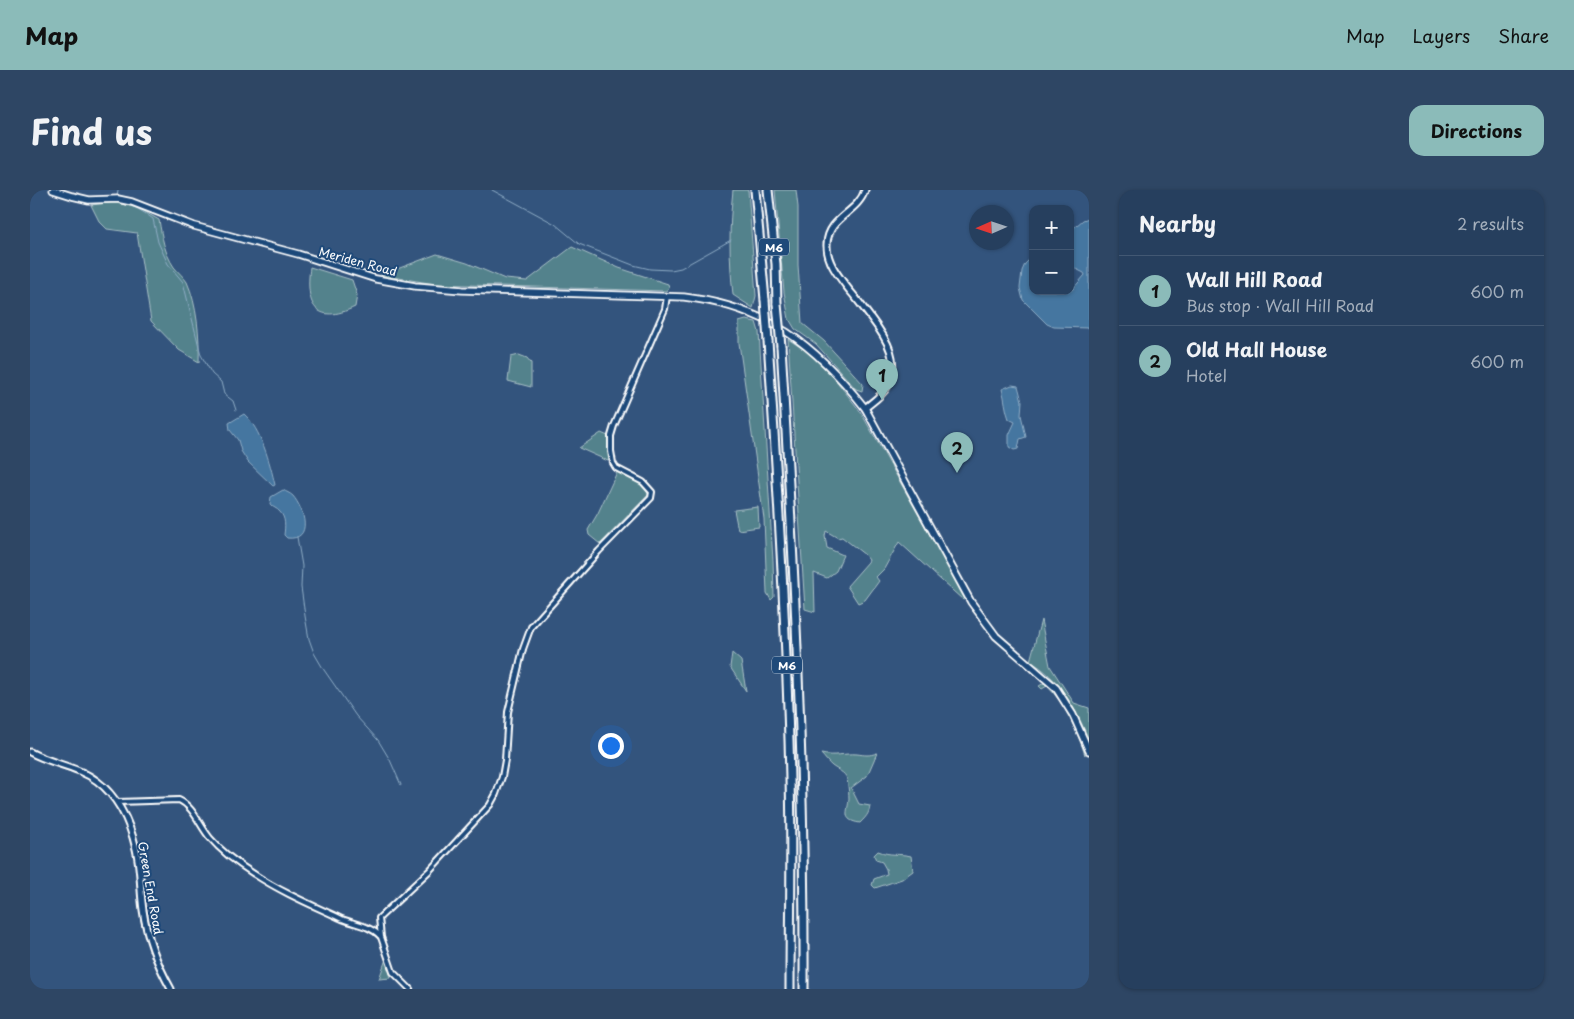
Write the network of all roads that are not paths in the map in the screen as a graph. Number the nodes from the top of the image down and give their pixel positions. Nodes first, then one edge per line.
1 (53, 190) edge
2 (755, 190) edge
3 (768, 190) edge
4 (865, 190) edge
5 (668, 296) junction
6 (865, 408) junction
7 (1089, 751) edge
8 (30, 752) edge
9 (118, 802) junction
10 (379, 918) junction
11 (371, 929) junction
12 (381, 937) junction
13 (171, 989) edge
14 (410, 989) edge
15 (790, 989) edge
16 (804, 989) edge

1 - 5 main road, Meriden Road
2 - 15 highway, M6, bridge
3 - 16 highway, M6, bridge
4 - 6 street
5 - 6 main road, Meriden Road
5 - 10 street
6 - 7 main road, Meriden Road
8 - 9 street, Green End Road
9 - 11 street
9 - 13 street, Green End Road
10 - 11 street
10 - 12 street
11 - 12 street
12 - 14 street

